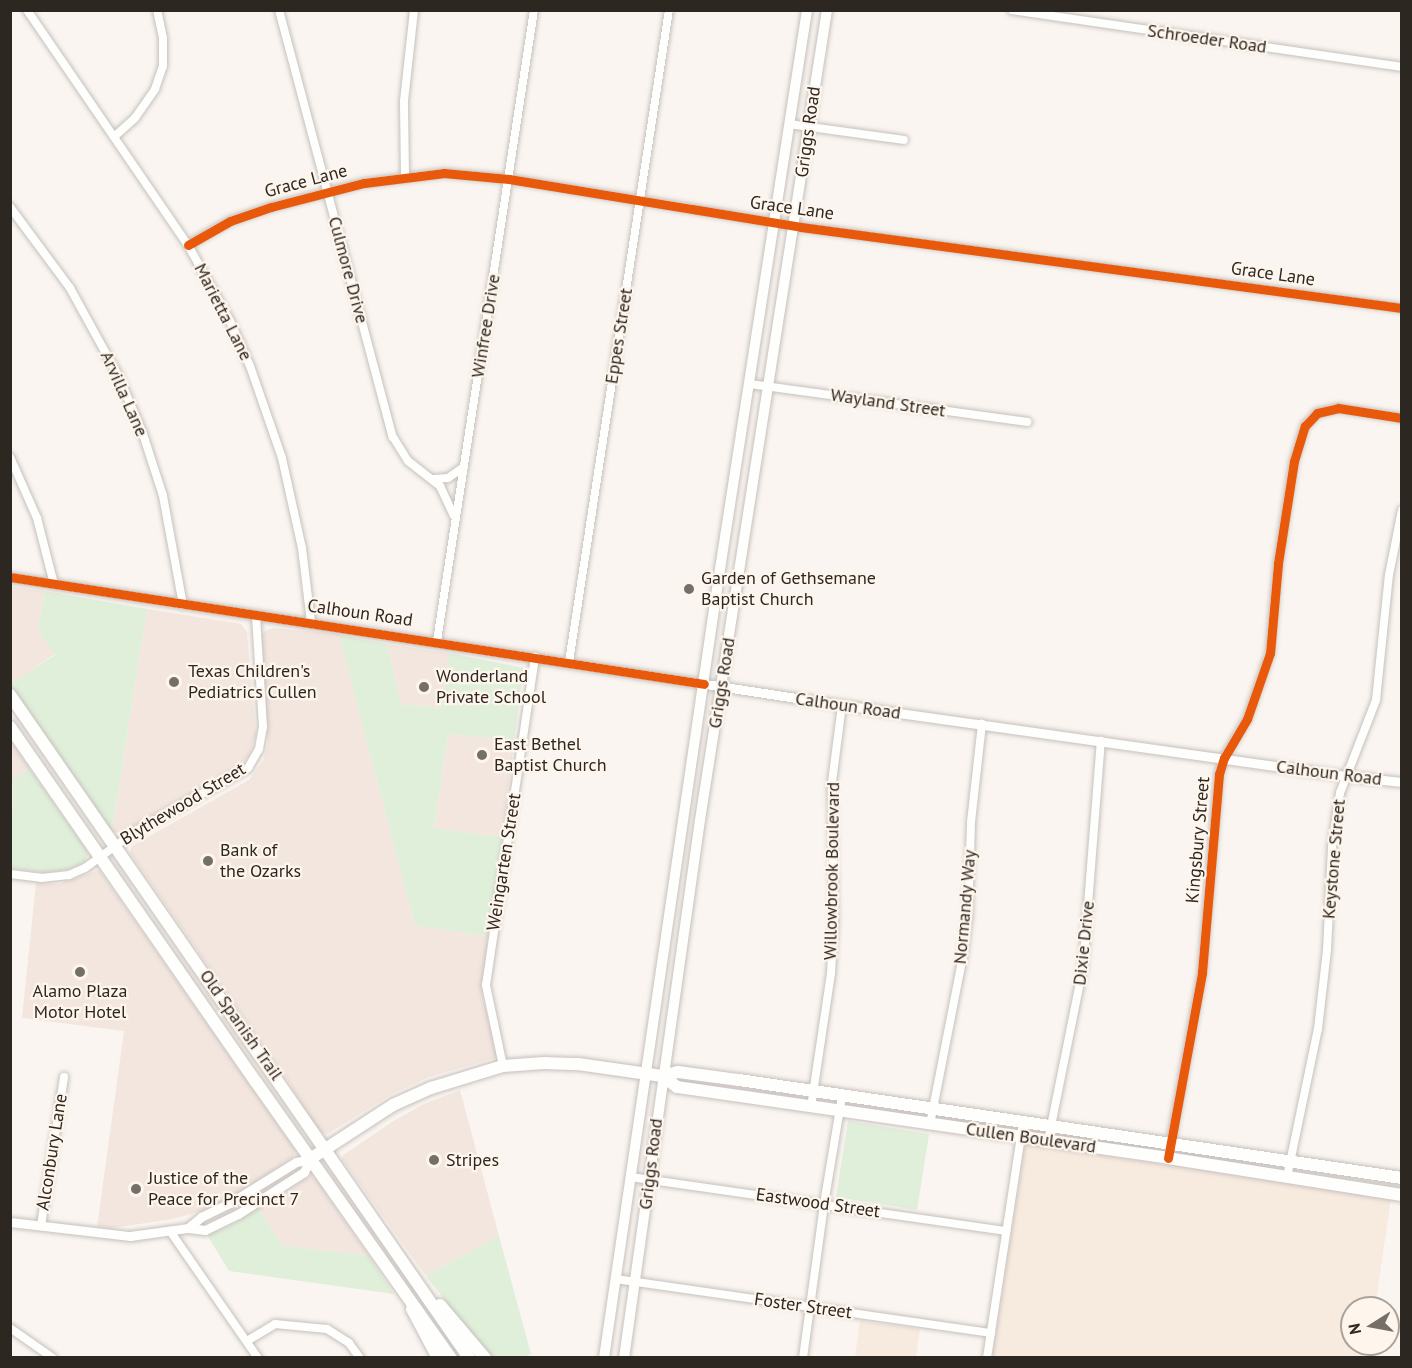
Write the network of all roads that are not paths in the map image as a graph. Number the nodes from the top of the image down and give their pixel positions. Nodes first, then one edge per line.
1 (27, 10) edge
2 (157, 10) edge
3 (279, 10) edge
4 (414, 10) edge
5 (534, 10) edge
6 (669, 10) edge
7 (807, 10) edge
8 (827, 10) edge
9 (1012, 10) edge
10 (1401, 67) edge
11 (789, 124) junction
12 (808, 127) junction
13 (115, 136) junction
14 (904, 140) dead end
15 (405, 176) junction
16 (509, 179) junction
17 (327, 192) junction
18 (640, 199) junction
19 (10, 207) edge
20 (774, 222) junction
21 (794, 226) junction
22 (188, 245) junction
23 (1401, 308) edge
24 (750, 384) junction
25 (770, 387) junction
26 (1401, 418) edge
27 (1026, 422) dead end
28 (10, 457) edge
29 (464, 467) junction
30 (434, 479) junction
31 (1401, 510) edge
32 (456, 521) junction
33 (726, 534) junction
34 (746, 537) junction
35 (10, 577) edge
36 (54, 584) junction
37 (183, 605) junction
38 (256, 616) junction
39 (310, 622) junction
40 (437, 641) junction
41 (535, 657) junction
42 (569, 662) junction
43 (704, 684) junction
44 (721, 687) junction
45 (10, 695) edge
46 (842, 705) junction
47 (982, 724) junction
48 (10, 727) edge
49 (1101, 741) junction
50 (48, 747) junction
51 (32, 758) junction
52 (1224, 758) junction
53 (1346, 776) junction
54 (1401, 782) edge
55 (684, 818) junction
56 (700, 820) junction
57 (115, 846) junction
58 (100, 856) junction
59 (10, 874) edge
60 (666, 937) junction
61 (682, 940) junction
62 (190, 953) junction
63 (174, 963) junction
64 (257, 1050) junction
65 (241, 1060) junction
66 (504, 1066) junction
67 (646, 1074) junction
68 (64, 1077) dead end
69 (662, 1077) junction
70 (814, 1091) junction
71 (842, 1096) junction
72 (811, 1107) junction
73 (933, 1108) junction
74 (840, 1111) junction
75 (1023, 1122) junction
76 (930, 1124) junction
77 (1051, 1125) junction
78 (1021, 1137) junction
79 (1048, 1141) junction
80 (1171, 1143) junction
81 (326, 1148) junction
82 (1168, 1158) junction
83 (310, 1159) junction
84 (1290, 1162) junction
85 (631, 1177) junction
86 (1287, 1177) junction
87 (1401, 1178) edge
88 (650, 1180) junction
89 (1401, 1195) edge
90 (824, 1204) junction
91 (10, 1222) edge
92 (40, 1226) junction
93 (170, 1231) junction
94 (1006, 1231) junction
95 (413, 1276) junction
96 (616, 1279) junction
97 (635, 1281) junction
98 (402, 1288) junction
99 (422, 1288) junction
100 (811, 1306) junction
101 (10, 1328) edge
102 (991, 1334) junction
103 (246, 1341) junction
104 (53, 1358) edge
105 (258, 1358) edge
106 (360, 1358) edge
107 (438, 1358) edge
108 (452, 1358) edge
109 (468, 1358) edge
110 (484, 1358) edge
111 (604, 1358) edge
112 (624, 1358) edge
113 (803, 1358) edge
114 (987, 1358) edge

1 - 13 street, Marietta Lane
2 - 13 street
3 - 17 street, Culmore Drive
4 - 15 street
5 - 16 street, Winfree Drive
6 - 18 street, Eppes Street
7 - 11 main road, Griggs Road
8 - 12 main road, Griggs Road
9 - 10 street, Schroeder Road
11 - 12 street
11 - 20 main road, Griggs Road
12 - 14 street
12 - 21 main road, Griggs Road
13 - 22 street, Marietta Lane
15 - 16 street, Grace Lane
15 - 17 street, Grace Lane
16 - 18 street, Grace Lane
16 - 29 street, Winfree Drive
17 - 22 street, Grace Lane
17 - 30 street, Culmore Drive
18 - 20 street, Grace Lane
18 - 42 street, Eppes Street
19 - 37 street, Arvilla Lane
20 - 21 street, Grace Lane
20 - 24 main road, Griggs Road
21 - 23 street, Grace Lane
21 - 25 main road, Griggs Road
22 - 39 street, Marietta Lane
24 - 25 street, Wayland Street
24 - 33 main road, Griggs Road
25 - 27 street, Wayland Street
25 - 34 main road, Griggs Road
26 - 52 street, Kingsbury Street
28 - 36 street
29 - 30 street
29 - 32 street, Winfree Drive
30 - 32 street, Culmore Drive
31 - 53 street, Keystone Street
32 - 40 street, Winfree Drive
33 - 34 main road
33 - 43 main road, Griggs Road
34 - 44 main road, Griggs Road
35 - 36 street, Calhoun Road
36 - 37 street, Calhoun Road
37 - 38 street, Calhoun Road
38 - 39 street, Calhoun Road
38 - 57 street, Blythewood Street
39 - 40 street, Calhoun Road
40 - 41 street, Calhoun Road
41 - 42 street, Calhoun Road
41 - 66 street, Weingarten Street
42 - 43 street, Calhoun Road
43 - 44 street, Calhoun Road
43 - 55 main road, Griggs Road
44 - 46 street, Calhoun Road
44 - 56 main road, Griggs Road
45 - 50 main road, Old Spanish Trail
46 - 47 street, Calhoun Road
46 - 70 street, Willowbrook Boulevard
47 - 49 street, Calhoun Road
47 - 73 street, Normandy Way
48 - 51 main road, Old Spanish Trail
49 - 52 street, Calhoun Road
49 - 77 street, Dixie Drive
50 - 51 main road
50 - 57 main road, Old Spanish Trail
51 - 58 main road, Old Spanish Trail
52 - 53 street, Calhoun Road
52 - 80 street, Kingsbury Street
53 - 54 street, Calhoun Road
53 - 84 street, Keystone Street
55 - 56 main road
55 - 60 main road, Griggs Road
56 - 61 main road, Griggs Road
57 - 58 street, Blythewood Street
57 - 62 main road, Old Spanish Trail
58 - 59 street, Blythewood Street
58 - 63 main road, Old Spanish Trail
60 - 61 main road
60 - 67 main road, Griggs Road
61 - 69 main road, Griggs Road
62 - 63 main road
62 - 64 main road, Old Spanish Trail
63 - 65 main road, Old Spanish Trail
64 - 65 main road
64 - 81 main road, Old Spanish Trail
65 - 83 main road, Old Spanish Trail
66 - 67 main road, Cullen Boulevard
66 - 81 main road, Cullen Boulevard
67 - 69 main road, Cullen Boulevard
67 - 85 main road, Griggs Road
68 - 92 street, Alconbury Lane
69 - 70 main road, Cullen Boulevard
69 - 72 main road, Cullen Boulevard
69 - 88 main road, Griggs Road
70 - 71 main road, Cullen Boulevard
70 - 72 street, Willowbrook Boulevard
71 - 73 main road, Cullen Boulevard
71 - 74 street
72 - 74 main road, Cullen Boulevard
73 - 75 main road, Cullen Boulevard
73 - 76 street, Normandy Way
74 - 76 main road, Cullen Boulevard
74 - 90 street
75 - 77 main road, Cullen Boulevard
75 - 78 street
76 - 78 main road, Cullen Boulevard
77 - 79 street, Dixie Drive
77 - 80 main road, Cullen Boulevard
78 - 79 main road, Cullen Boulevard
78 - 94 street
79 - 82 main road, Cullen Boulevard
80 - 82 street, Kingsbury Street
80 - 84 main road, Cullen Boulevard
81 - 83 main road, Cullen Boulevard
81 - 95 main road, Old Spanish Trail
82 - 86 main road, Cullen Boulevard
83 - 93 street, Cullen Boulevard
83 - 98 main road, Old Spanish Trail
84 - 86 street, Keystone Street
84 - 87 main road, Cullen Boulevard
85 - 88 street, Eastwood Street
85 - 96 main road, Griggs Road
86 - 89 main road, Cullen Boulevard
88 - 90 street, Eastwood Street
88 - 97 main road, Griggs Road
90 - 94 street, Eastwood Street
90 - 100 street
91 - 92 street, Cullen Boulevard
92 - 93 street, Cullen Boulevard
93 - 103 street
94 - 102 street
95 - 98 main road
95 - 99 main road, Old Spanish Trail
96 - 97 street, Foster Street
96 - 111 main road, Griggs Road
97 - 100 street, Foster Street
97 - 112 main road, Griggs Road
98 - 107 main road
98 - 108 main road, Old Spanish Trail
99 - 109 main road, Old Spanish Trail
99 - 110 main road
100 - 102 street, Foster Street
100 - 113 street
101 - 104 street
102 - 114 street
103 - 105 street
103 - 106 street

